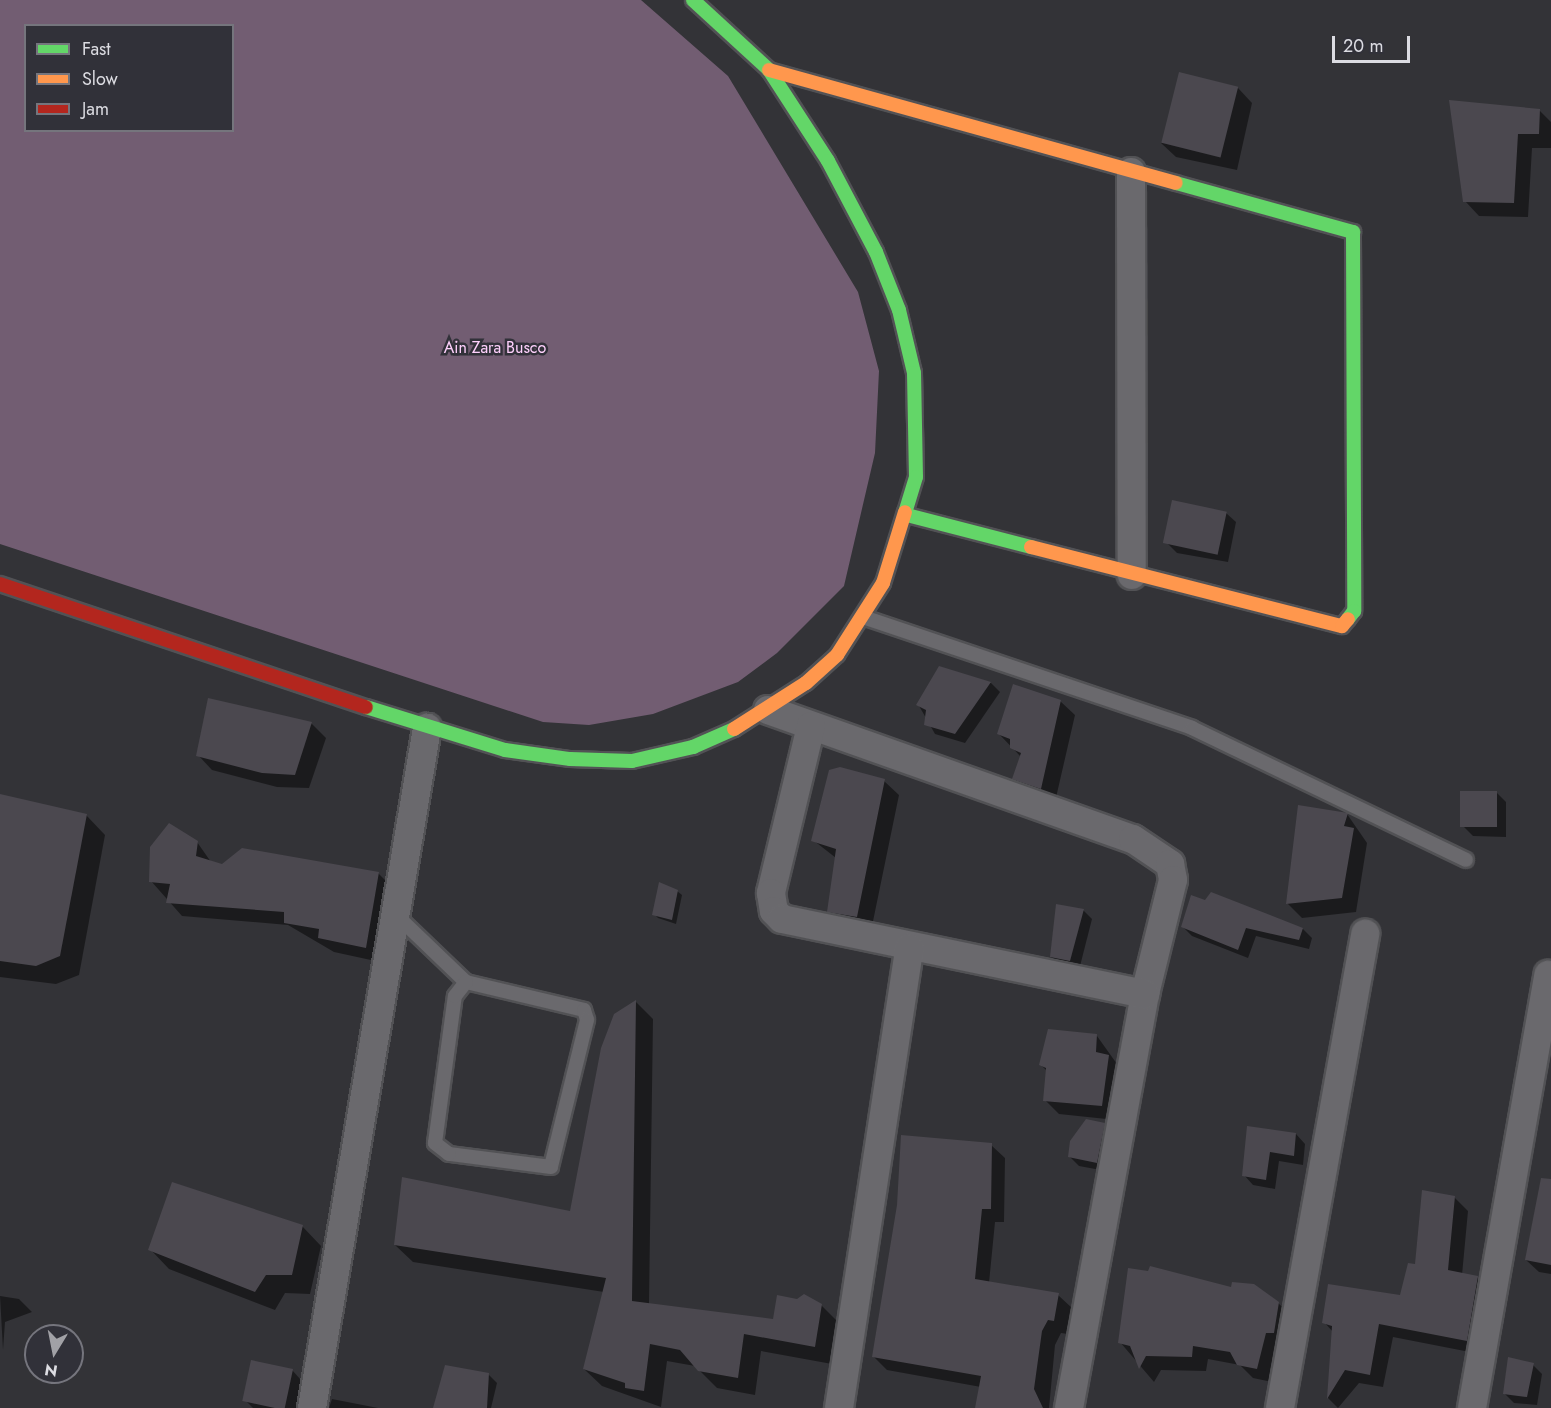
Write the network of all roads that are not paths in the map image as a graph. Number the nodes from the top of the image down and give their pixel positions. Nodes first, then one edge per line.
1 (693, 0) edge
2 (769, 70) junction
3 (1131, 172) junction
4 (907, 515) junction
5 (1132, 575) junction
6 (0, 584) edge
7 (863, 617) junction
8 (768, 710) junction
9 (811, 726) junction
10 (427, 728) junction
11 (1467, 860) dead end
12 (393, 913) junction
13 (1365, 934) dead end
14 (909, 948) junction
15 (1548, 975) dead end
16 (466, 982) junction
17 (1145, 994) junction
18 (312, 1408) edge
19 (839, 1408) edge
20 (1069, 1408) edge
21 (1280, 1408) edge
22 (1472, 1408) edge

1 - 2 main road
2 - 3 main road
2 - 4 main road
3 - 5 street
3 - 5 main road
4 - 5 main road
4 - 7 main road
6 - 10 main road
7 - 8 main road
7 - 11 lane
8 - 9 street
8 - 10 main road
9 - 14 street
9 - 17 street
10 - 12 street
12 - 16 lane
12 - 18 street
13 - 21 street
14 - 17 street
14 - 19 street
15 - 22 street
16 - 16 lane
17 - 20 street

